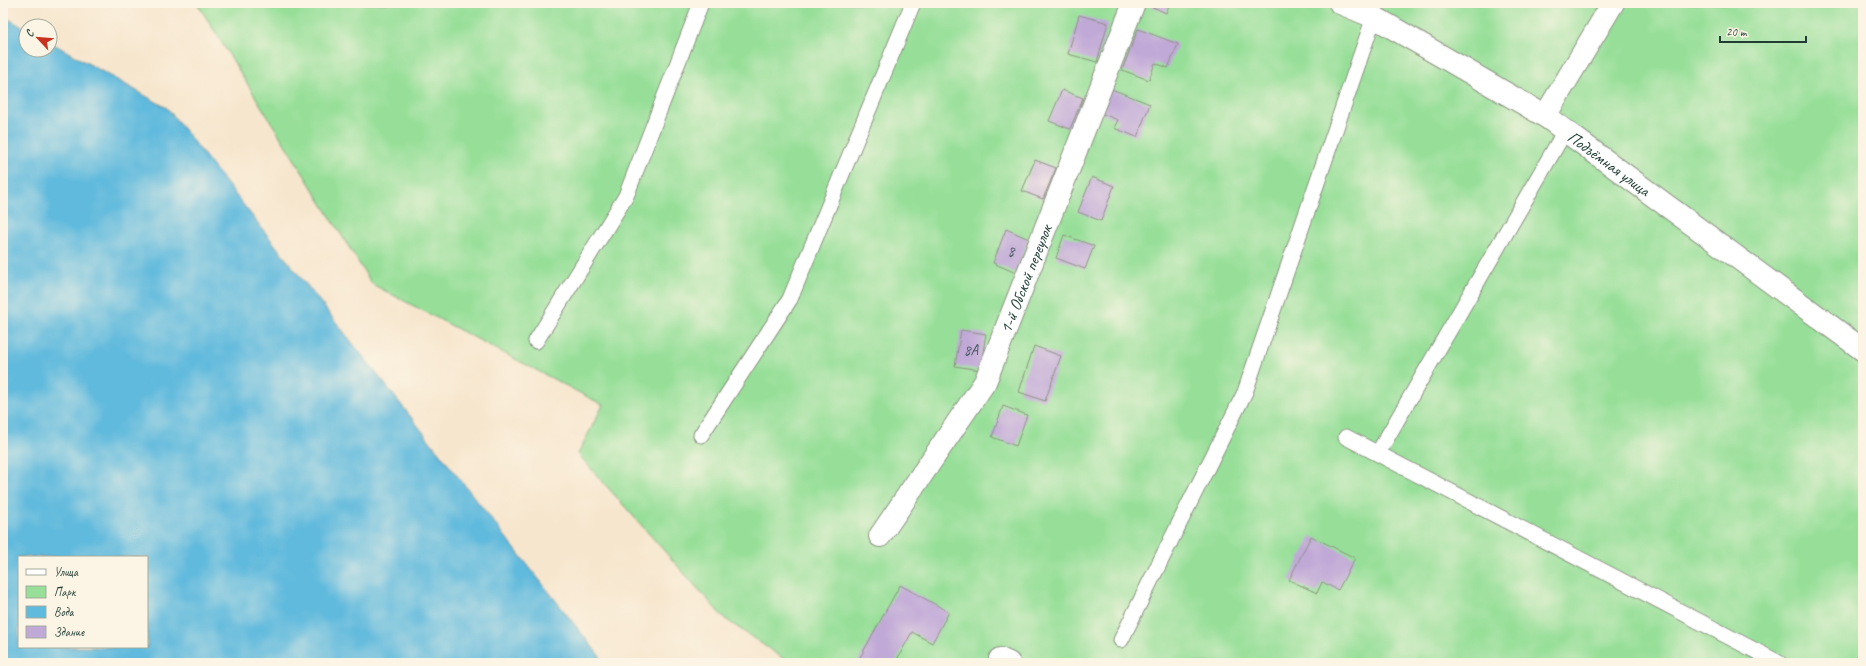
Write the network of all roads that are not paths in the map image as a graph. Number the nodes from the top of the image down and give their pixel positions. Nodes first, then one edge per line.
1 (702, 3) edge
2 (913, 3) edge
3 (1134, 3) edge
4 (1340, 3) edge
5 (1613, 3) edge
6 (1374, 17) junction
7 (1545, 116) junction
8 (1565, 131) junction
9 (536, 341) dead end
10 (1863, 350) edge
11 (701, 435) dead end
12 (1346, 437) dead end
13 (1378, 454) junction
14 (880, 536) dead end
15 (1121, 640) dead end
16 (1779, 663) edge

1 - 9 lane
2 - 11 lane
3 - 14 street, 1-й Обской переулок
4 - 6 street, Подъёмная улица
5 - 7 street
6 - 7 street, Подъёмная улица
6 - 15 lane
7 - 8 street, Подъёмная улица
8 - 10 street, Подъёмная улица
8 - 13 lane
12 - 13 lane
13 - 16 lane

